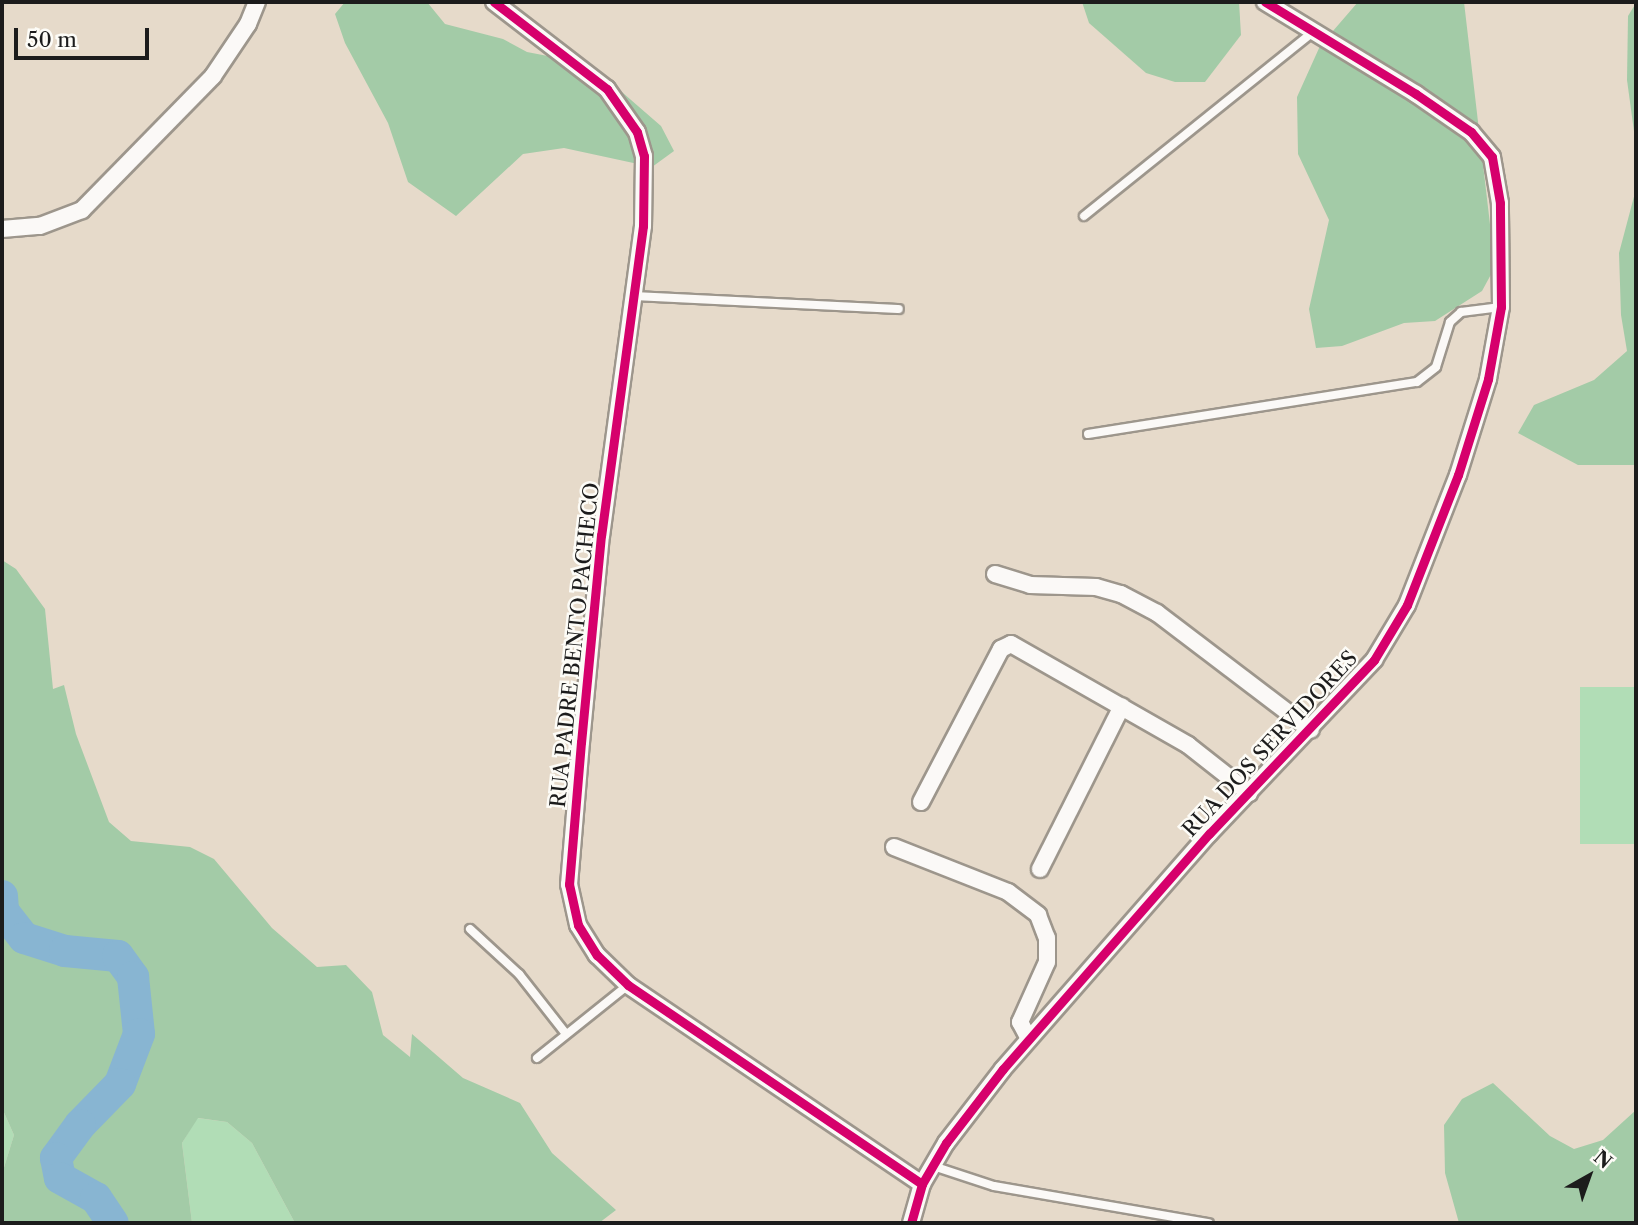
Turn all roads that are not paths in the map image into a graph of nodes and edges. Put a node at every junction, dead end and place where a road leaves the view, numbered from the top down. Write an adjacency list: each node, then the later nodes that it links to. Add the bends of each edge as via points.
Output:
1 (257, 2): 6 (street, via 248,24 213,76 88,205 40,226)
2 (494, 2): 7 (street, RUA PADRE BENTO PACHECO, via 607,89 637,132 646,187)
3 (1265, 2): 4 (street, RUA DOS SERVIDORES)
4 (1314, 31): 5 (lane); 8 (street, RUA DOS SERVIDORES, via 1416,94 1483,143 1496,170 1500,203)
5 (1084, 216)
6 (2, 229)
7 (633, 296): 9 (lane); 19 (street, RUA PADRE BENTO PACHECO, via 601,535 569,884 578,925 597,955)
8 (1501, 307): 10 (lane, via 1461,312 1450,322 1436,367 1417,382); 13 (street, RUA DOS SERVIDORES, via 1474,427 1407,606 1374,660)
9 (899, 309)
10 (1088, 434)
11 (995, 574): 13 (street, via 1030,585 1096,587 1121,594 1157,613)
12 (1122, 706): 14 (street, via 1188,745); 15 (street, via 1011,644 1001,649); 17 (street)
13 (1311, 730): 14 (street, RUA DOS SERVIDORES)
14 (1249, 793): 21 (street, RUA DOS SERVIDORES)
15 (921, 802)
16 (894, 847): 21 (street, via 1008,892 1038,915 1047,938 1047,962 1020,1022)
17 (1041, 869)
18 (470, 929): 20 (lane, via 519,974)
19 (628, 985): 20 (lane); 24 (street, RUA PADRE BENTO PACHECO)
20 (566, 1034): 22 (lane)
21 (1029, 1039): 23 (street, RUA DOS SERVIDORES, via 967,1115)
22 (537, 1058)
23 (933, 1166): 24 (street, RUA DOS SERVIDORES); 26 (lane, via 994,1186)
24 (922, 1184): 25 (street, RUA DOS SERVIDORES)
25 (911, 1223)
26 (1209, 1223)

